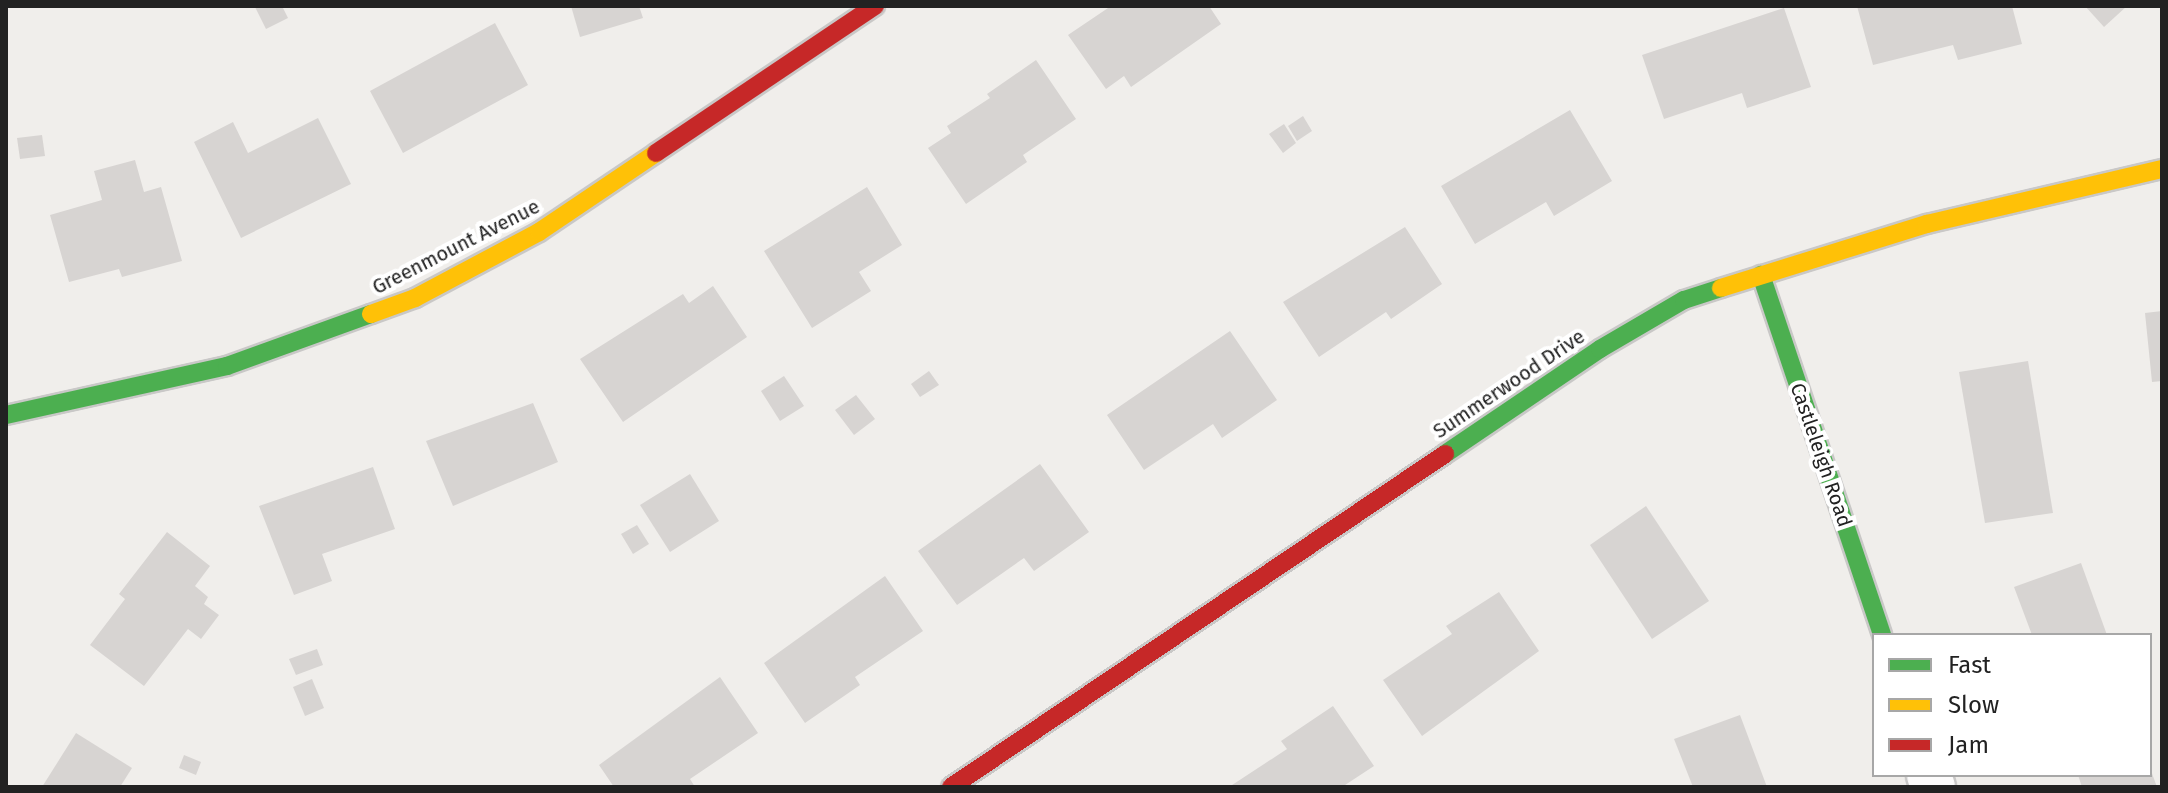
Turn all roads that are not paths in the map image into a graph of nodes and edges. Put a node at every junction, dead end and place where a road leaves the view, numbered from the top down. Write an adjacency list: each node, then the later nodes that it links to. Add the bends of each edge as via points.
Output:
1 (852, 12): 4 (street, Greenmount Avenue, via 539,232 415,298 227,366)
2 (2162, 169): 3 (street, Summerwood Drive, via 1927,224)
3 (1761, 275): 5 (street, Castleleigh Road); 6 (street, Summerwood Drive, via 1684,300 1600,349)
4 (6, 415)
5 (1881, 633)
6 (951, 787)

